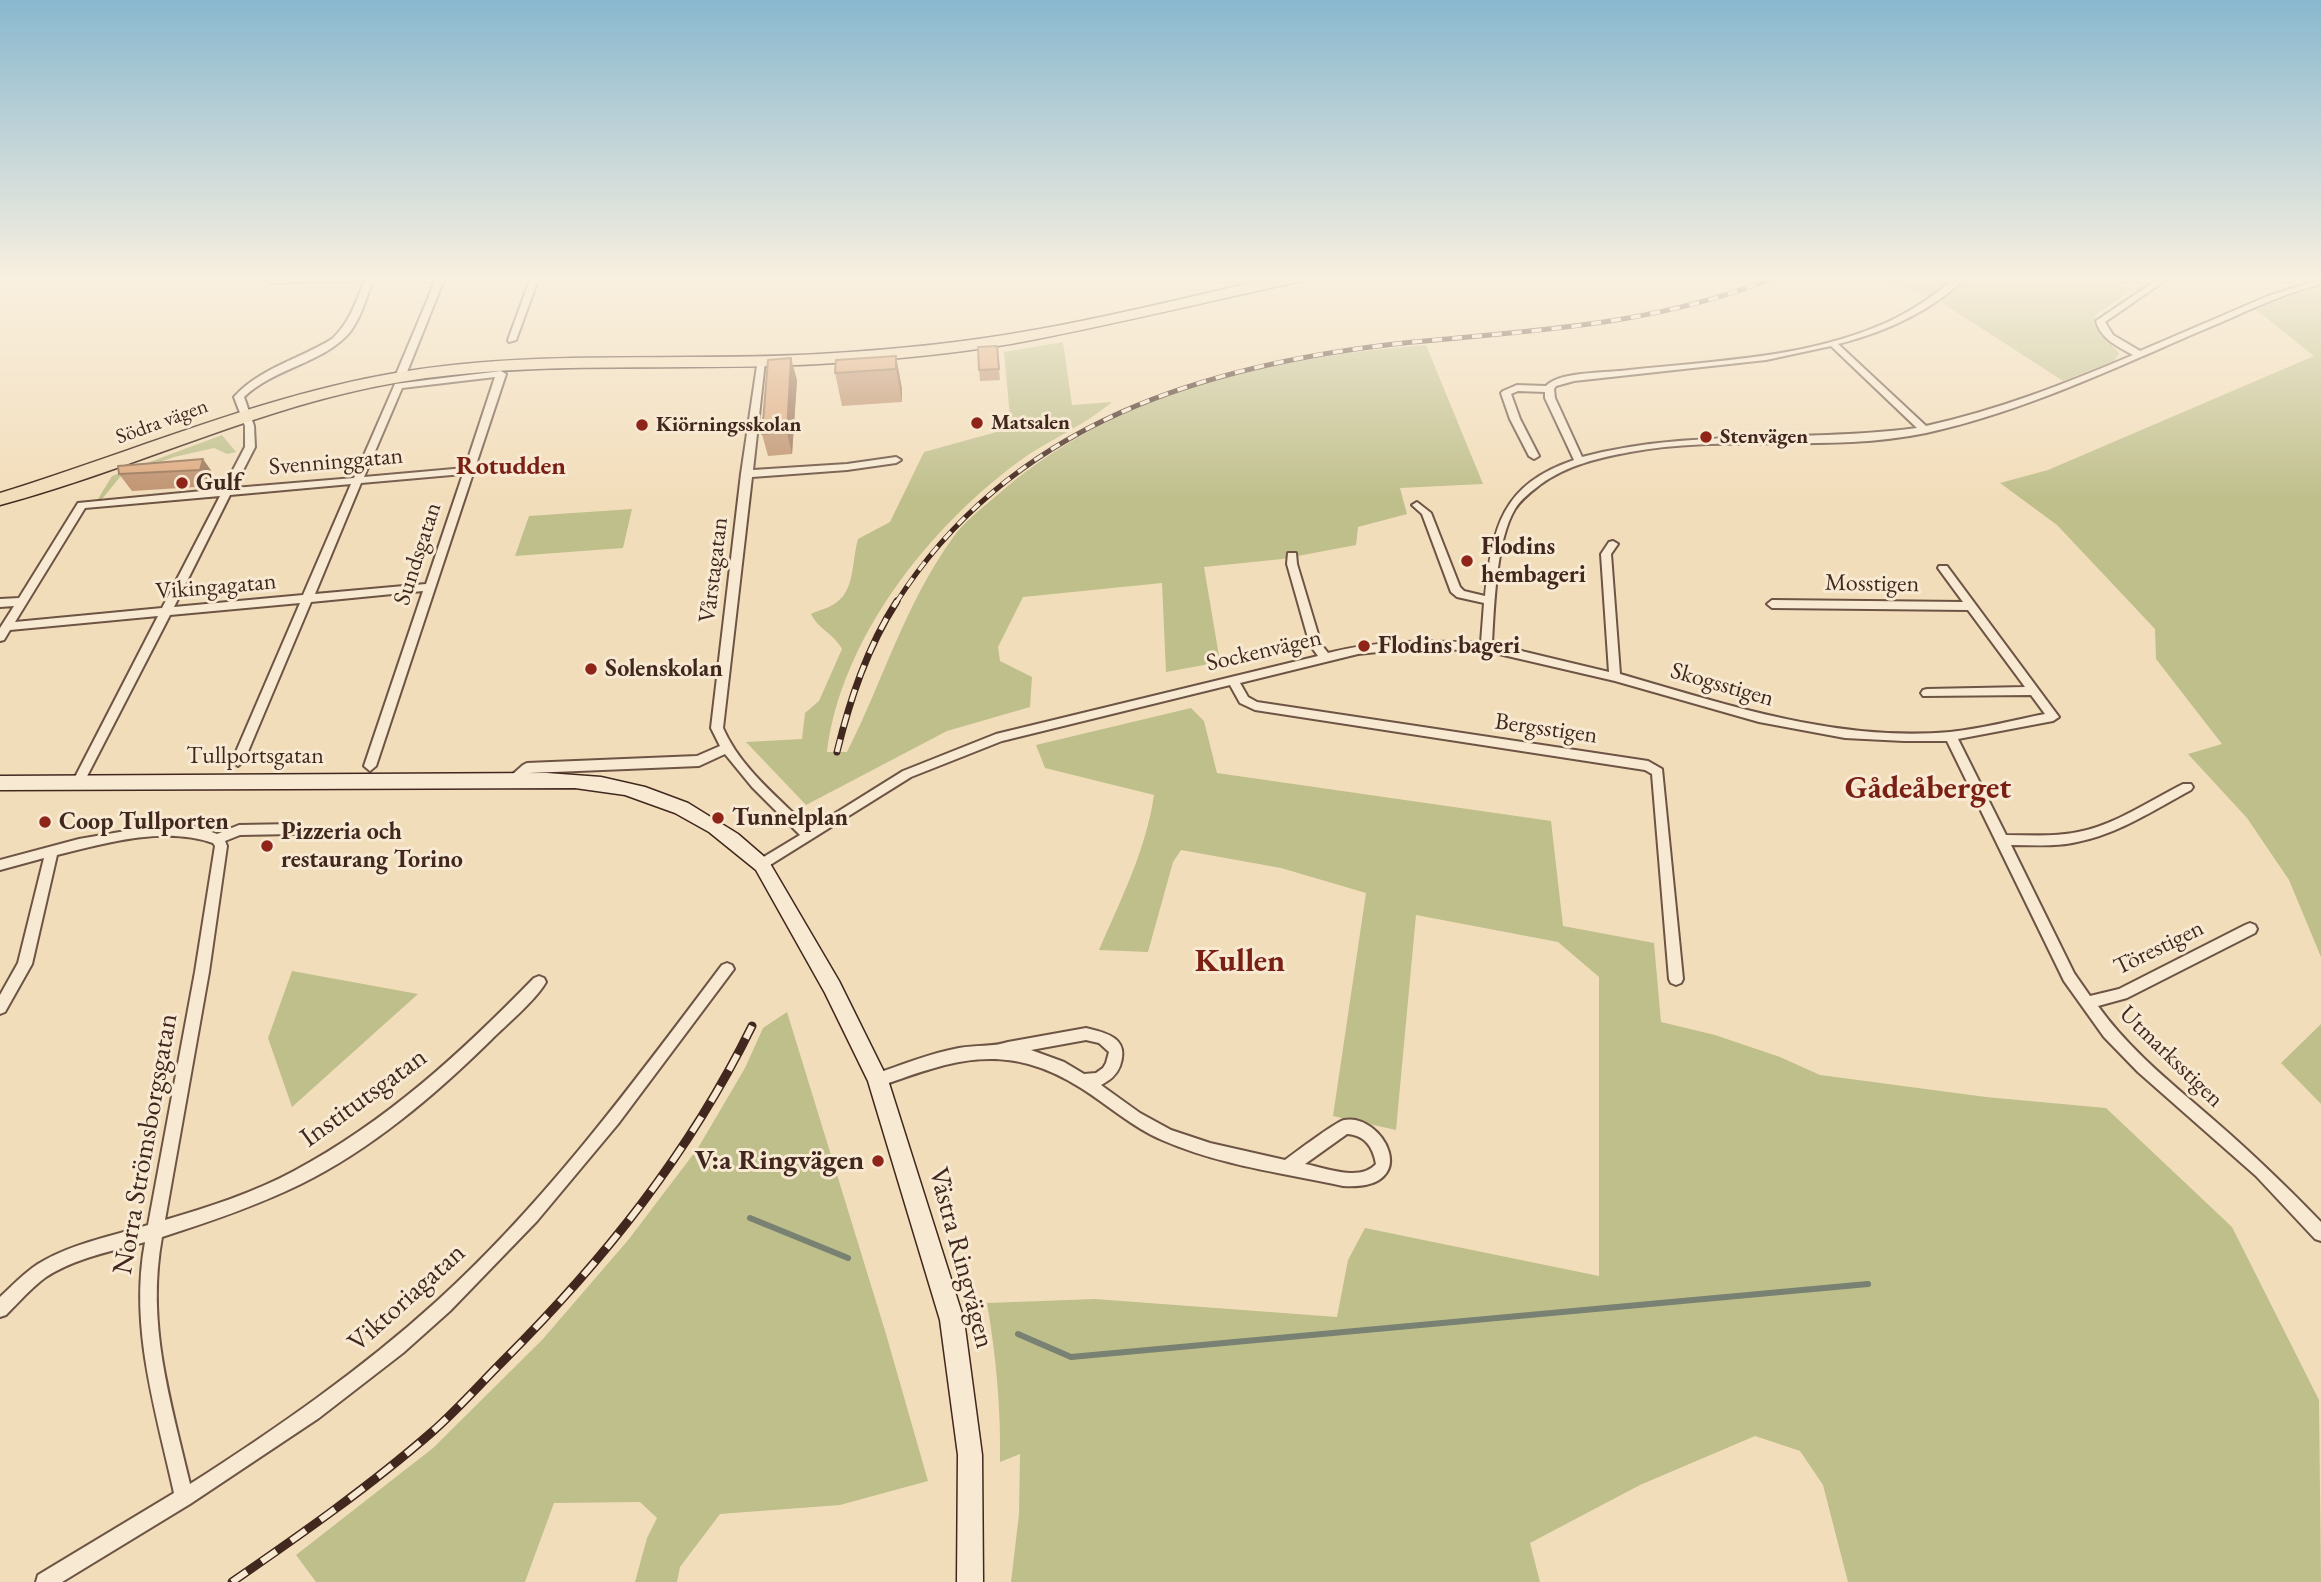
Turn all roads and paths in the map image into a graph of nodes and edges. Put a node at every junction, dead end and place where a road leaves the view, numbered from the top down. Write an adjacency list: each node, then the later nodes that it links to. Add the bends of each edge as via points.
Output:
1 (314, 351): 12 (street, via 241,394)
2 (411, 351): 10 (street)
3 (891, 351): 9 (highway, Södra vägen)
4 (1795, 351): 11 (street, via 1561,381)
5 (1840, 351): 13 (street)
6 (2133, 351): 8 (street)
7 (2146, 351): 8 (street)
8 (2138, 354): 13 (street, via 2050,394)
9 (761, 361): 10 (highway, Södra vägen, via 531,363); 18 (street, Vårstagatan)
10 (399, 381): 12 (highway, Södra vägen, via 317,395); 17 (street, Sundsgatan, via 501,374); 19 (street)
11 (1549, 389): 14 (street, via 1517,388 1506,393); 16 (street)
12 (248, 415): 20 (street, via 250,447); 21 (highway, Södra vägen, via 103,468)
13 (1925, 430): 16 (street, via 1853,439 1667,442)
14 (1534, 456)
15 (896, 460): 18 (street)
16 (1580, 461): 28 (street, via 1547,475 1509,510)
17 (467, 471): 19 (street, Svenninggatan); 26 (street, Sundsgatan)
18 (746, 474): 43 (street, Vårstagatan, via 717,728)
19 (357, 480): 20 (street, Svenninggatan); 27 (street)
20 (226, 493): 29 (street, Svenninggatan, via 84,505); 33 (street)
21 (0, 499)
22 (1417, 505): 28 (street, via 1426,513 1455,589)
23 (1614, 544): 38 (street, via 1606,554)
24 (1292, 555): 37 (street, via 1316,645)
25 (1943, 568): 32 (street, Mosstigen)
26 (429, 587): 27 (street, Vikingagatan); 45 (street, Sundsgatan)
27 (306, 600): 33 (street, Vikingagatan); 44 (street)
28 (1488, 600): 36 (street)
29 (20, 602): 30 (street); 34 (street)
30 (0, 603)
31 (1772, 604): 32 (street, Mosstigen)
32 (1971, 606): 40 (street, Mosstigen)
33 (165, 614): 34 (street, Vikingagatan); 46 (street)
34 (8, 626): 35 (street)
35 (0, 638)
36 (1486, 647): 37 (street, Sockenvägen, via 1416,644); 38 (street, Skogsstigen)
37 (1325, 658): 39 (street, Sockenvägen)
38 (1615, 677): 42 (street, Skogsstigen, via 1804,727 1868,736)
39 (1233, 680): 51 (street, Sockenvägen, via 1000,737 961,751 907,774); 59 (street, Bergsstigen, via 1244,700 1255,706 1648,766 1658,772)
40 (2035, 691): 41 (street); 42 (street, Mosstigen, via 2053,717)
41 (1927, 693)
42 (1951, 736): 53 (street, Utmarksstigen)
43 (726, 748): 47 (street, Tullportsgatan, via 699,761 527,768); 51 (street)
44 (238, 761)
45 (370, 766)
46 (79, 781): 47 (main road, Tullportsgatan); 48 (main road, Tullportsgatan)
47 (511, 781): 56 (main road, Tullportsgatan, via 622,787 646,794 674,804 731,838)
48 (0, 783)
49 (2187, 787): 53 (street, via 2081,836)
50 (294, 829): 52 (street, via 239,830)
51 (807, 834): 56 (street, Sockenvägen)
52 (217, 839): 54 (street, via 195,831 157,831); 67 (street, Norra Strömsborgsgatan, via 221,846 202,972)
53 (2003, 840): 61 (street, Utmarksstigen, via 2063,966)
54 (52, 851): 55 (street); 62 (street, via 25,964)
55 (0, 865)
56 (762, 865): 64 (main road, Västra Ringvägen, via 832,987)
57 (2250, 929): 61 (street, Törestigen, via 2122,994)
58 (727, 969): 70 (street, Viktoriagatan, via 576,1165 438,1310 356,1379)
59 (1676, 979)
60 (539, 982): 67 (street, Institutsgatan, via 499,1025 360,1140 260,1195)
61 (2087, 1003): 68 (street, Utmarksstigen, via 2143,1067 2261,1171)
62 (0, 1008)
63 (998, 1049): 64 (street, via 935,1059); 65 (street, via 1025,1054); 65 (street, via 1086,1034 1103,1038 1116,1049 1111,1071 1102,1079)
64 (878, 1080): 72 (main road, Västra Ringvägen, via 952,1320 970,1455)
65 (1084, 1081): 66 (street, via 1142,1124 1167,1135)
66 (1288, 1167): 66 (street, via 1365,1180 1379,1174 1384,1165 1377,1141 1368,1132 1345,1127)
67 (155, 1231): 69 (street, Institutsgatan, via 76,1254 45,1269); 70 (street, Norra Strömsborgsgatan, via 149,1264 152,1357)
68 (2321, 1233)
69 (0, 1309)
70 (184, 1498): 71 (street, Viktoriagatan)
71 (45, 1582)
72 (970, 1582)

